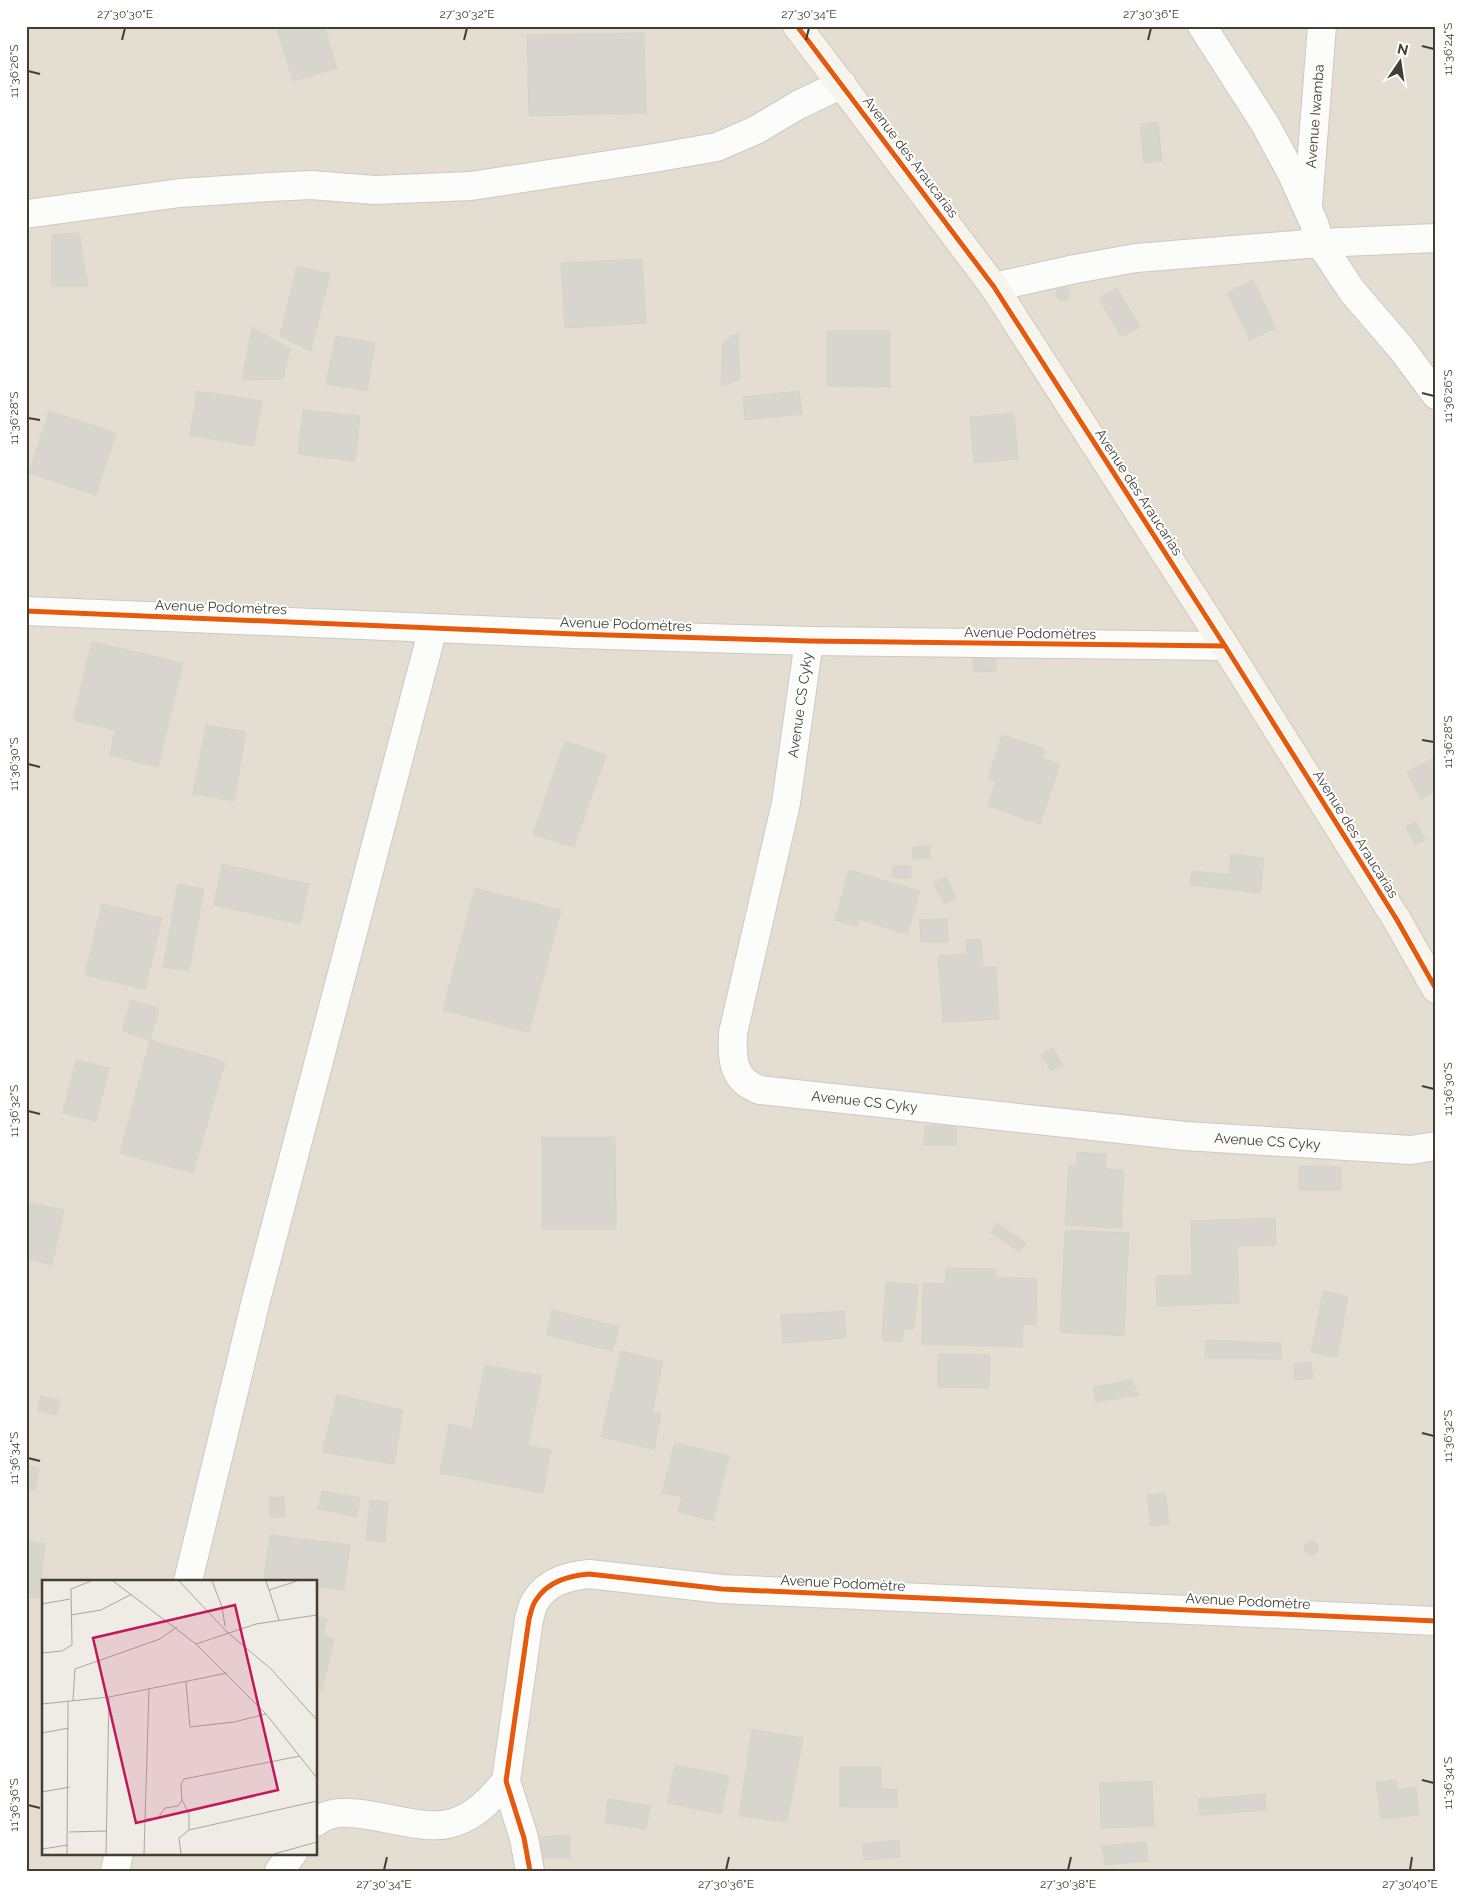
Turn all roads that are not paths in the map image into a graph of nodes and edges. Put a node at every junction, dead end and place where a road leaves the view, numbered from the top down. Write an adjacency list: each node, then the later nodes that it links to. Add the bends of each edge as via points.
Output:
1 (797, 26): 4 (street, Avenue des Araucarias)
2 (1202, 26): 5 (street, via 1265,124)
3 (1322, 26): 5 (street, Avenue Iwamba)
4 (842, 84): 6 (street, via 717,147 654,158 470,186 376,190 311,185 180,192); 9 (street, Avenue des Araucarias)
5 (1308, 208): 8 (street)
6 (26, 214)
7 (1436, 238): 8 (street)
8 (1320, 243): 9 (street, via 1136,258); 10 (street, via 1352,291)
9 (994, 287): 14 (street, Avenue des Araucarias)
10 (1436, 395)
11 (26, 611): 12 (street, Avenue Podomètres)
12 (433, 628): 13 (street, Avenue Podomètres); 17 (street, via 256,1300)
13 (809, 641): 14 (street, Avenue Podomètres); 16 (street, Avenue CS Cyky, via 786,802 734,1033 733,1056 737,1073 747,1085 760,1090 1185,1136 1411,1150)
14 (1225, 646): 15 (street, Avenue des Araucarias, via 1397,920)
15 (1436, 989)
16 (1436, 1146)
17 (188, 1580)
18 (1436, 1621): 19 (street, Avenue Podomètre, via 722,1589 589,1574 568,1576 545,1589 536,1600 529,1619)
19 (506, 1781): 20 (street, via 481,1808 452,1824 423,1825 352,1813); 25 (street, Avenue Podomètre, via 524,1838)
20 (318, 1820)
21 (119, 1854): 23 (street)
22 (293, 1854): 24 (street)
23 (115, 1871)
24 (279, 1871)
25 (530, 1871)

